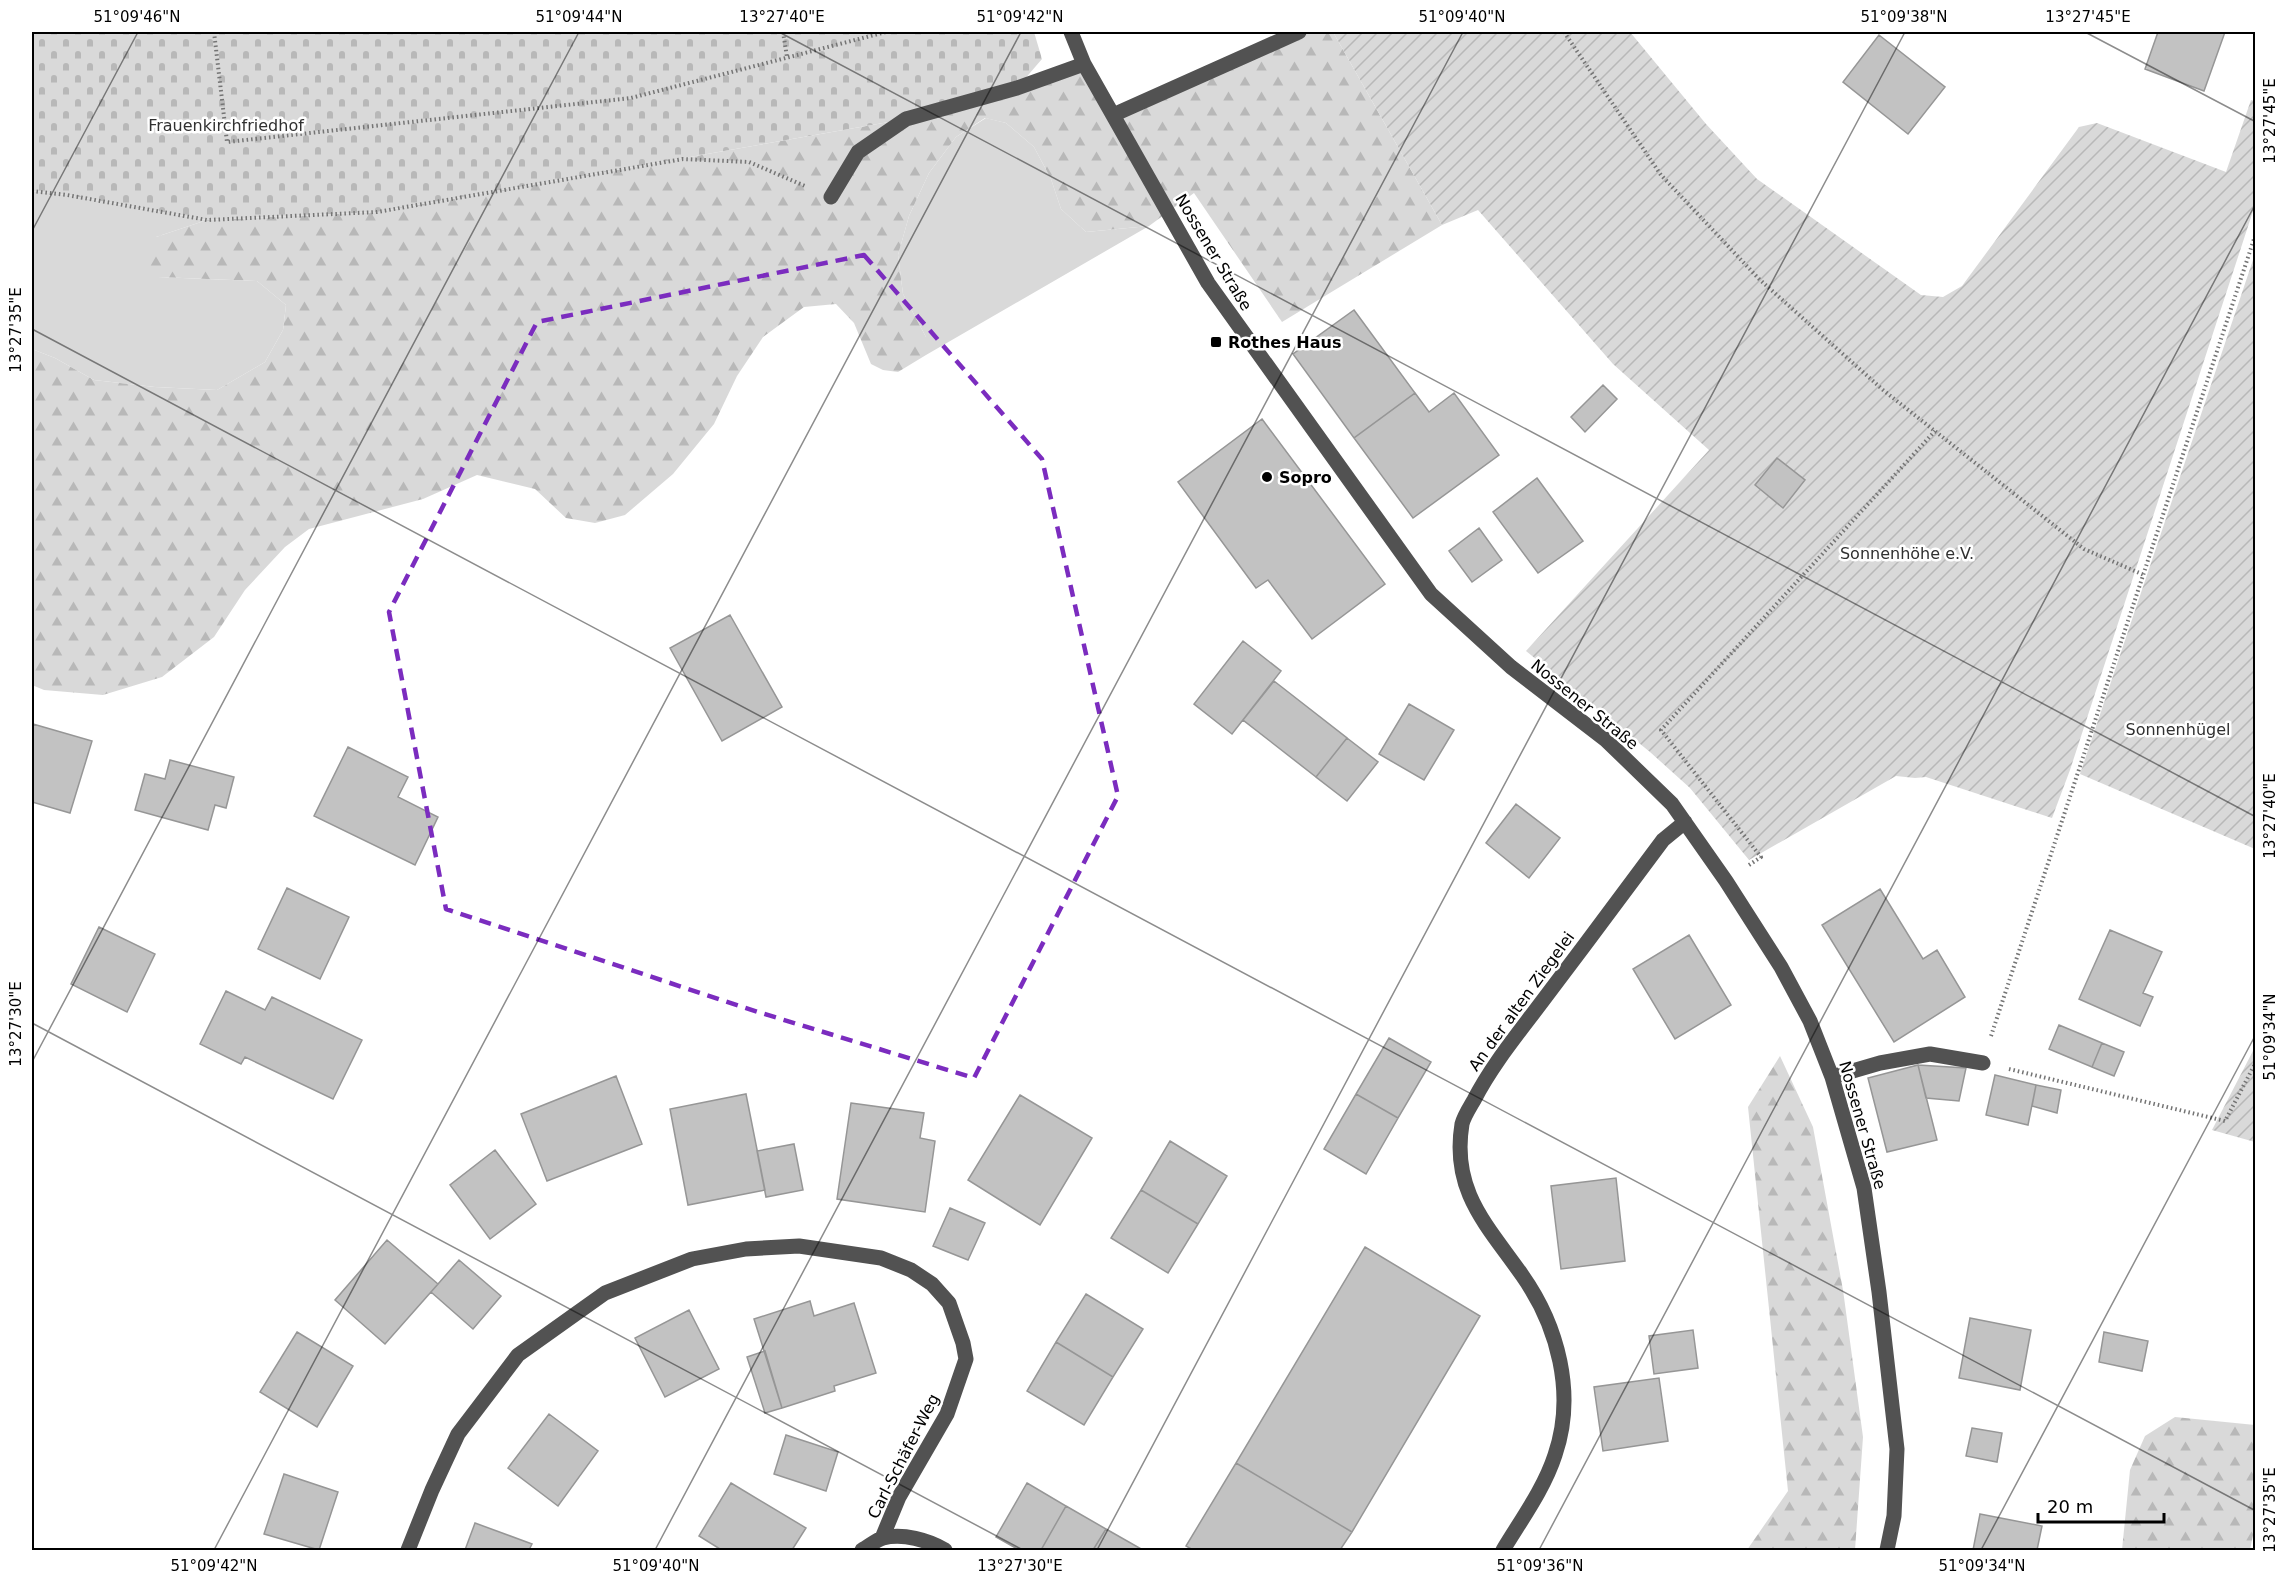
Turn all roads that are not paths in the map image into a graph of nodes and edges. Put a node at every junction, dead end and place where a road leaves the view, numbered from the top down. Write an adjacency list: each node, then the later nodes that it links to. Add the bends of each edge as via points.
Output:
1 (1071, 32): 3 (street, Nossener Straße)
2 (1299, 32): 4 (street)
3 (1084, 63): 4 (street, Nossener Straße); 5 (street, via 1017,88 906,119 858,152)
4 (1113, 115): 6 (street, Nossener Straße, via 1208,284 1431,594 1511,667 1606,740 1672,804)
5 (831, 197)
6 (1685, 822): 8 (street, Nossener Straße, via 1782,967 1810,1021); 13 (street, An der alten Ziegelei, via 1663,840 1488,1072 1462,1122 1463,1178 1488,1230 1523,1276 1540,1307 1557,1345 1563,1378 1564,1413 1555,1456)
7 (1983, 1063): 8 (street, via 1930,1054)
8 (1832, 1077): 14 (street, Nossener Straße, via 1864,1188 1897,1449 1894,1516)
9 (882, 1538): 10 (street, Carl-Schäfer-Weg, via 899,1497 947,1414 966,1359 963,1343 949,1303 932,1284 911,1270 881,1258 799,1246 746,1250 681,1263 605,1293 518,1355 458,1434); 11 (street); 12 (street, via 909,1537)
10 (408, 1551)
11 (862, 1551)
12 (945, 1551)
13 (1503, 1551)
14 (1887, 1551)

